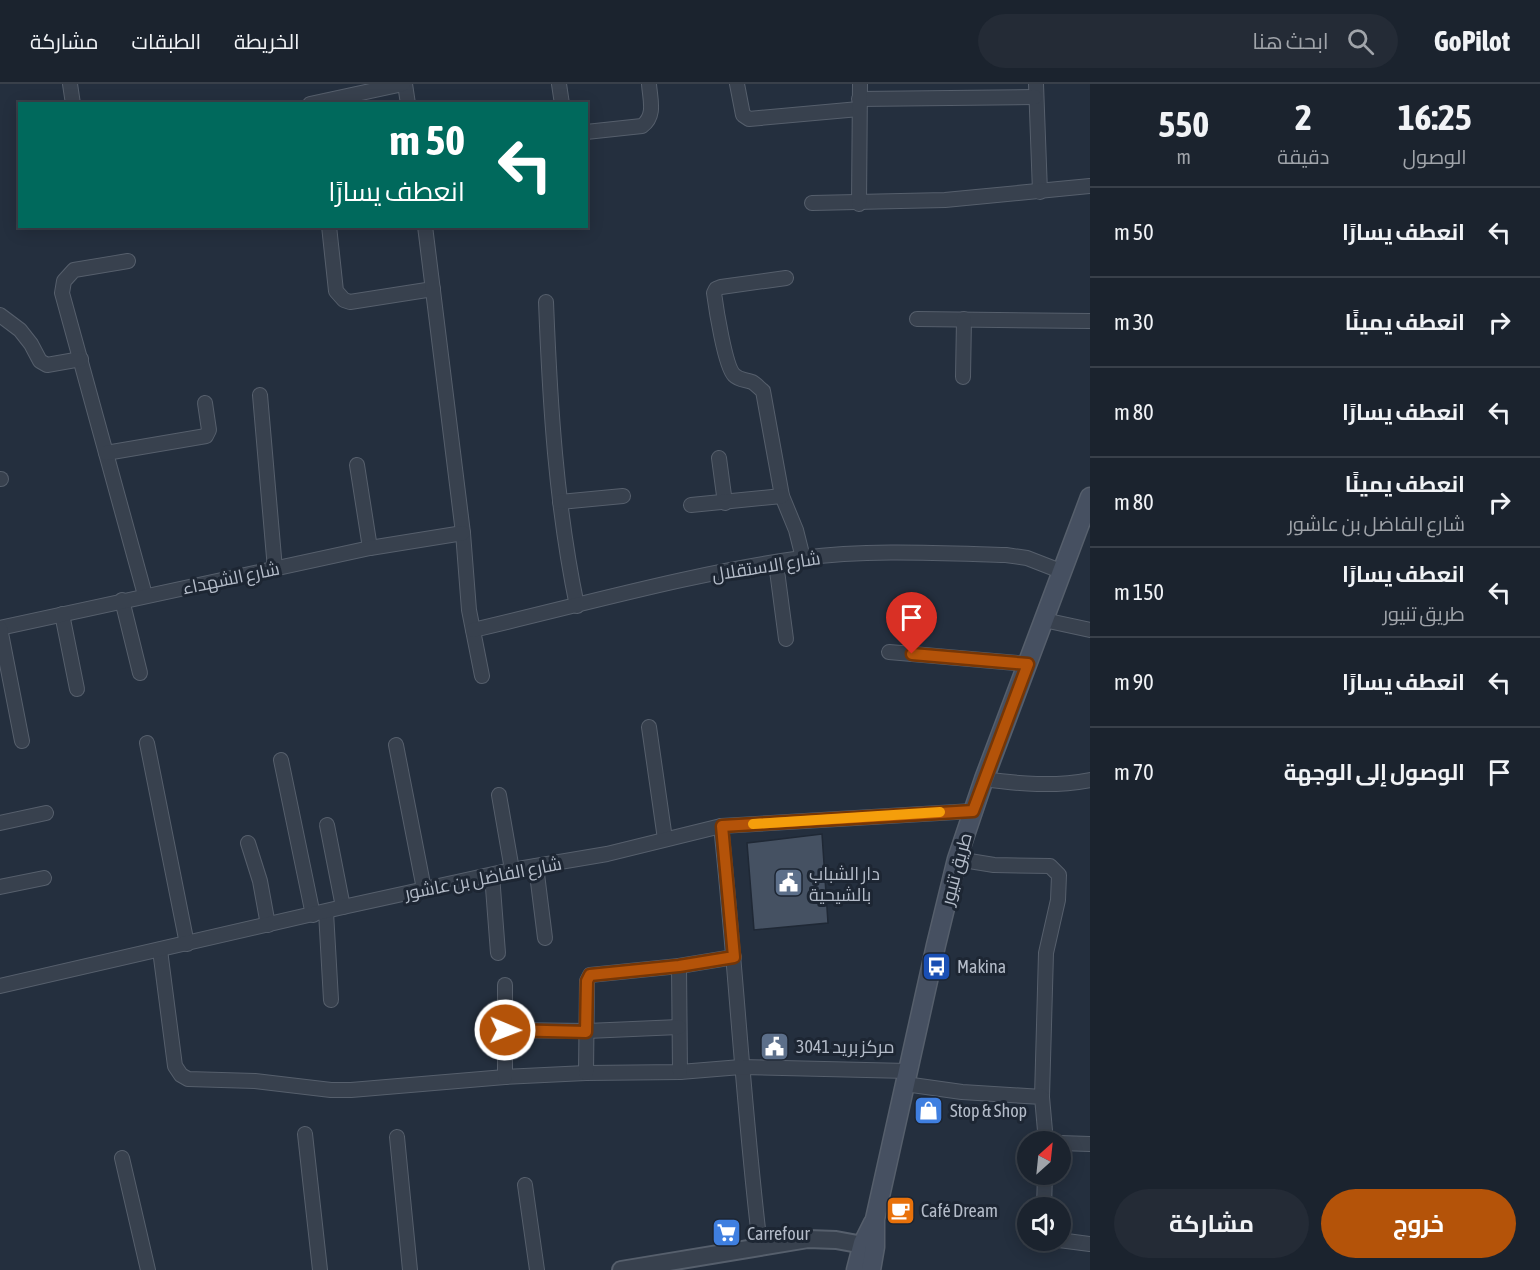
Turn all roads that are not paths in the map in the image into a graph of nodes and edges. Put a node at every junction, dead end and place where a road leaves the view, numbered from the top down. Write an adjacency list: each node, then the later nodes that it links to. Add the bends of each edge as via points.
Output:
1 (70, 84): 8 (street)
2 (404, 84): 9 (street); 10 (street)
3 (559, 84): 11 (street)
4 (649, 84): 13 (street, via 651,111 646,123)
5 (737, 84): 12 (street, via 742,115 749,119)
6 (860, 84): 12 (street)
7 (1036, 90): 12 (street); 15 (street)
8 (73, 102)
9 (319, 102)
10 (408, 102)
11 (562, 102)
12 (859, 104): 17 (street)
13 (588, 132)
14 (1090, 186): 15 (street)
15 (1040, 192): 17 (street)
16 (812, 203): 17 (street)
17 (860, 204)
18 (329, 228): 22 (street, via 336,291 344,300)
19 (425, 228): 22 (street)
20 (128, 261): 28 (street, via 74,270 64,281 62,293)
21 (786, 278): 36 (street, via 721,286 714,293 731,370 763,391)
22 (433, 289): 41 (street)
23 (546, 302): 38 (street)
24 (0, 315): 28 (street, via 20,330 40,361 47,365)
25 (917, 319): 26 (street)
26 (964, 319): 27 (street); 29 (street)
27 (1090, 321)
28 (81, 359): 32 (street)
29 (963, 377)
30 (260, 395): 45 (street)
31 (205, 403): 32 (street, via 209,430 206,436)
32 (106, 453): 47 (street)
33 (719, 458): 39 (street)
34 (357, 465): 42 (street)
35 (623, 496): 38 (street)
36 (782, 496): 39 (street); 43 (street)
37 (1090, 497): 46 (main road, طريق تنيور)
38 (560, 502): 49 (street)
39 (725, 503): 40 (street)
40 (691, 505)
41 (463, 533): 42 (street, شارع الشهداء); 53 (street)
42 (370, 548): 45 (street, شارع الشهداء)
43 (803, 558): 44 (street, شارع الاستقلال); 46 (street, شارع الاستقلال, via 880,553 1006,555 1027,558)
44 (776, 563): 49 (street, شارع الاستقلال); 55 (street)
45 (275, 569): 47 (street, شارع الشهداء)
46 (1063, 572): 51 (main road, طريق تنيور)
47 (145, 595): 48 (street, شارع الشهداء)
48 (122, 600): 50 (street, شارع الشهداء); 58 (street)
49 (577, 606): 53 (street, شارع الاستقلال)
50 (62, 614): 52 (street, شارع الشهداء); 60 (street)
51 (1044, 620): 54 (street); 57 (main road, طريق تنيور)
52 (0, 628): 62 (street)
53 (473, 630): 59 (street)
54 (1090, 630)
55 (786, 639)
56 (889, 652): 57 (street)
57 (1028, 664): 66 (main road, طريق تنيور)
58 (140, 672)
59 (482, 676)
60 (76, 689)
61 (650, 727): 74 (street)
62 (22, 741)
63 (147, 743): 87 (street)
64 (396, 745): 82 (street)
65 (281, 760): 84 (street)
66 (984, 779): 67 (street, via 1056,784); 69 (main road, طريق تنيور)
67 (1090, 780)
68 (498, 795): 78 (street)
69 (973, 811): 73 (street, شارع الفاضل بن عاشور); 76 (main road, طريق تنيور)
70 (46, 813): 71 (street)
71 (0, 823)
72 (327, 825): 83 (street)
73 (722, 826): 74 (street, شارع الفاضل بن عاشور); 90 (street)
74 (665, 839): 77 (street, شارع الفاضل بن عاشور, via 608,854)
75 (248, 843): 85 (street)
76 (957, 859): 102 (main road, طريق تنيور); 103 (street, via 1050,867 1059,875 1058,900 1046,953)
77 (536, 866): 78 (street, شارع الفاضل بن عاشور); 86 (street)
78 (512, 870): 79 (street, شارع الفاضل بن عاشور)
79 (492, 875): 82 (street, شارع الفاضل بن عاشور); 89 (street)
80 (44, 878): 81 (street)
81 (0, 887)
82 (424, 889): 83 (street, شارع الفاضل بن عاشور)
83 (343, 907): 84 (street, شارع الفاضل بن عاشور)
84 (320, 913): 85 (street, شارع الفاضل بن عاشور); 94 (street)
85 (268, 925): 87 (street, شارع الفاضل بن عاشور)
86 (545, 938)
87 (187, 944): 88 (street, شارع الفاضل بن عاشور)
88 (160, 950): 93 (street, شارع الفاضل بن عاشور); 101 (street, via 175,1066 188,1078 341,1090)
89 (498, 953)
90 (734, 957): 91 (street); 98 (street)
91 (679, 966): 95 (street); 97 (street, via 590,975)
92 (505, 985): 96 (street)
93 (0, 986)
94 (331, 1000)
95 (679, 1027): 97 (street); 99 (street)
96 (505, 1030): 97 (street); 101 (street)
97 (586, 1032): 100 (street)
98 (741, 1067): 99 (street); 102 (street); 114 (street)
99 (680, 1072): 100 (street)
100 (586, 1073): 101 (street)
101 (505, 1077)
102 (907, 1078): 103 (street, via 962,1092); 113 (main road, طريق تنيور)
103 (1042, 1098): 104 (street)
104 (1045, 1131)
105 (305, 1134): 116 (street)
106 (397, 1137): 117 (street)
107 (1071, 1143): 108 (street)
108 (1090, 1144)
109 (122, 1158): 115 (street)
110 (525, 1185): 118 (street)
111 (1071, 1242): 112 (street)
112 (1090, 1244)
113 (869, 1245): 114 (street, via 808,1239); 120 (main road, طريق تنيور); 121 (main road, طريق تنيور)
114 (760, 1246): 119 (street)
115 (148, 1270)
116 (320, 1270)
117 (410, 1270)
118 (537, 1270)
119 (621, 1270)
120 (856, 1270)
121 (871, 1270)

